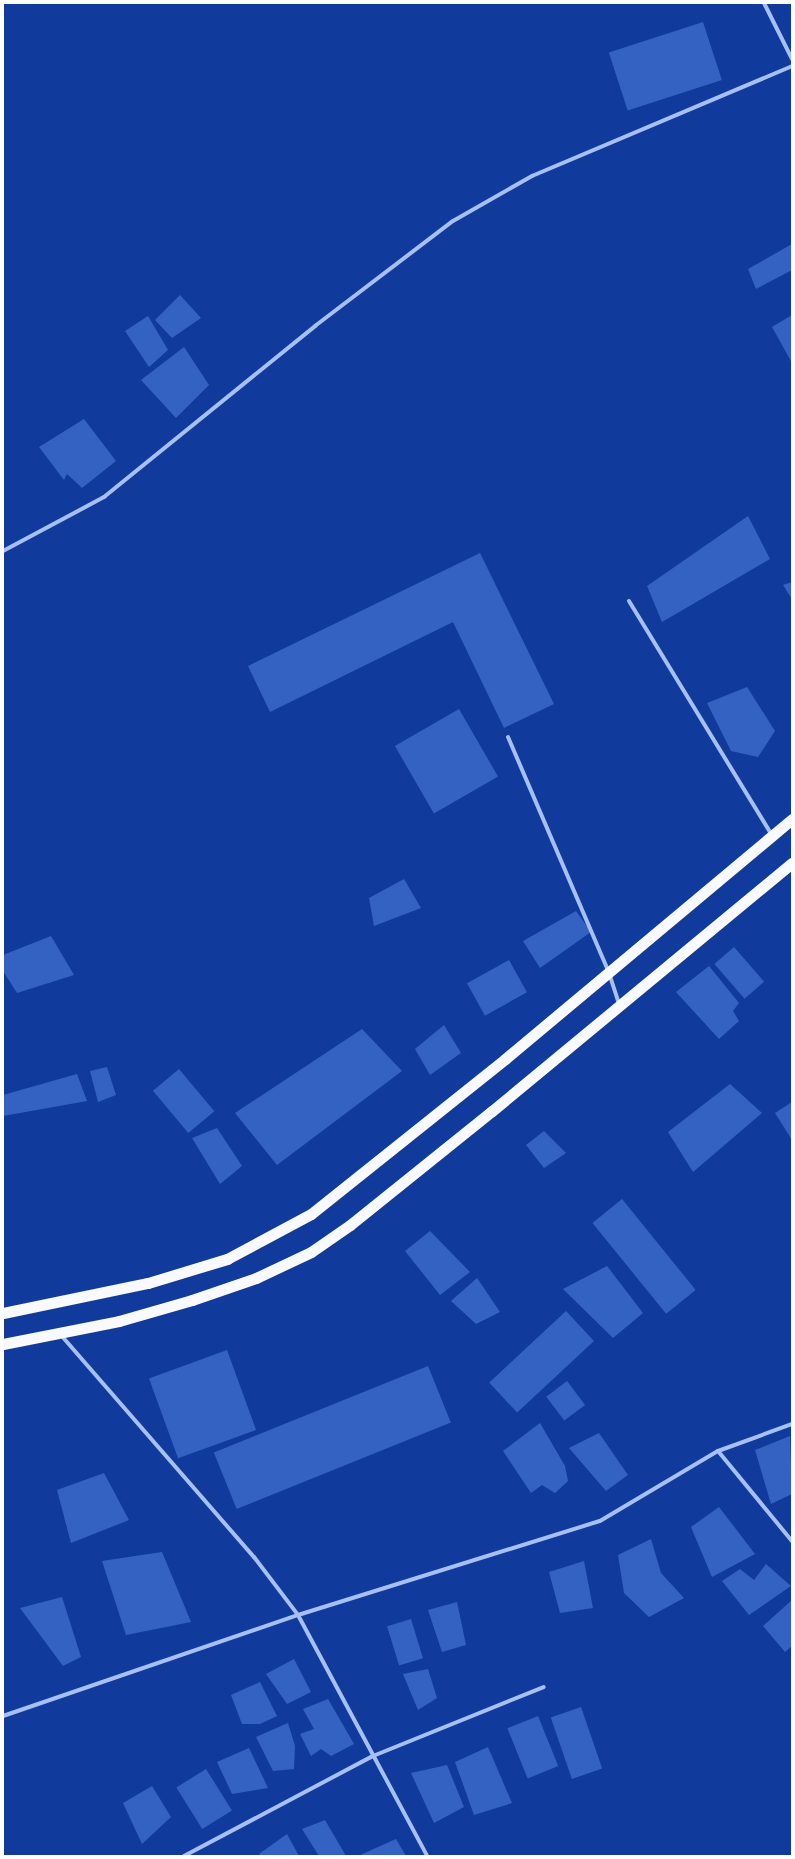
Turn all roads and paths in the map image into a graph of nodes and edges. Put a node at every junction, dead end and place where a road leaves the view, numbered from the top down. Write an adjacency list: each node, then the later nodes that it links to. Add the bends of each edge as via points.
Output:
1 (764, 3): 2 (street)
2 (792, 59)
3 (792, 66): 4 (street, via 532,176 453,221 315,326 104,497)
4 (3, 551)
5 (629, 601): 8 (street)
6 (508, 737): 10 (street)
7 (792, 819): 8 (highway)
8 (772, 836): 10 (highway)
9 (792, 863): 11 (highway)
10 (608, 970): 11 (street); 12 (highway, via 352,1185 274,1237 227,1259 148,1283)
11 (620, 1006): 13 (highway, via 350,1225 311,1252 256,1278 192,1300)
12 (3, 1313)
13 (60, 1334): 14 (highway); 18 (street, via 254,1557)
14 (3, 1344)
15 (792, 1424): 16 (street)
16 (718, 1450): 17 (street); 18 (street, via 600,1521)
17 (792, 1541)
18 (298, 1615): 20 (street); 21 (street)
19 (544, 1687): 21 (street)
20 (3, 1716)
21 (374, 1756): 22 (street); 23 (street)
22 (184, 1856)
23 (427, 1856)

